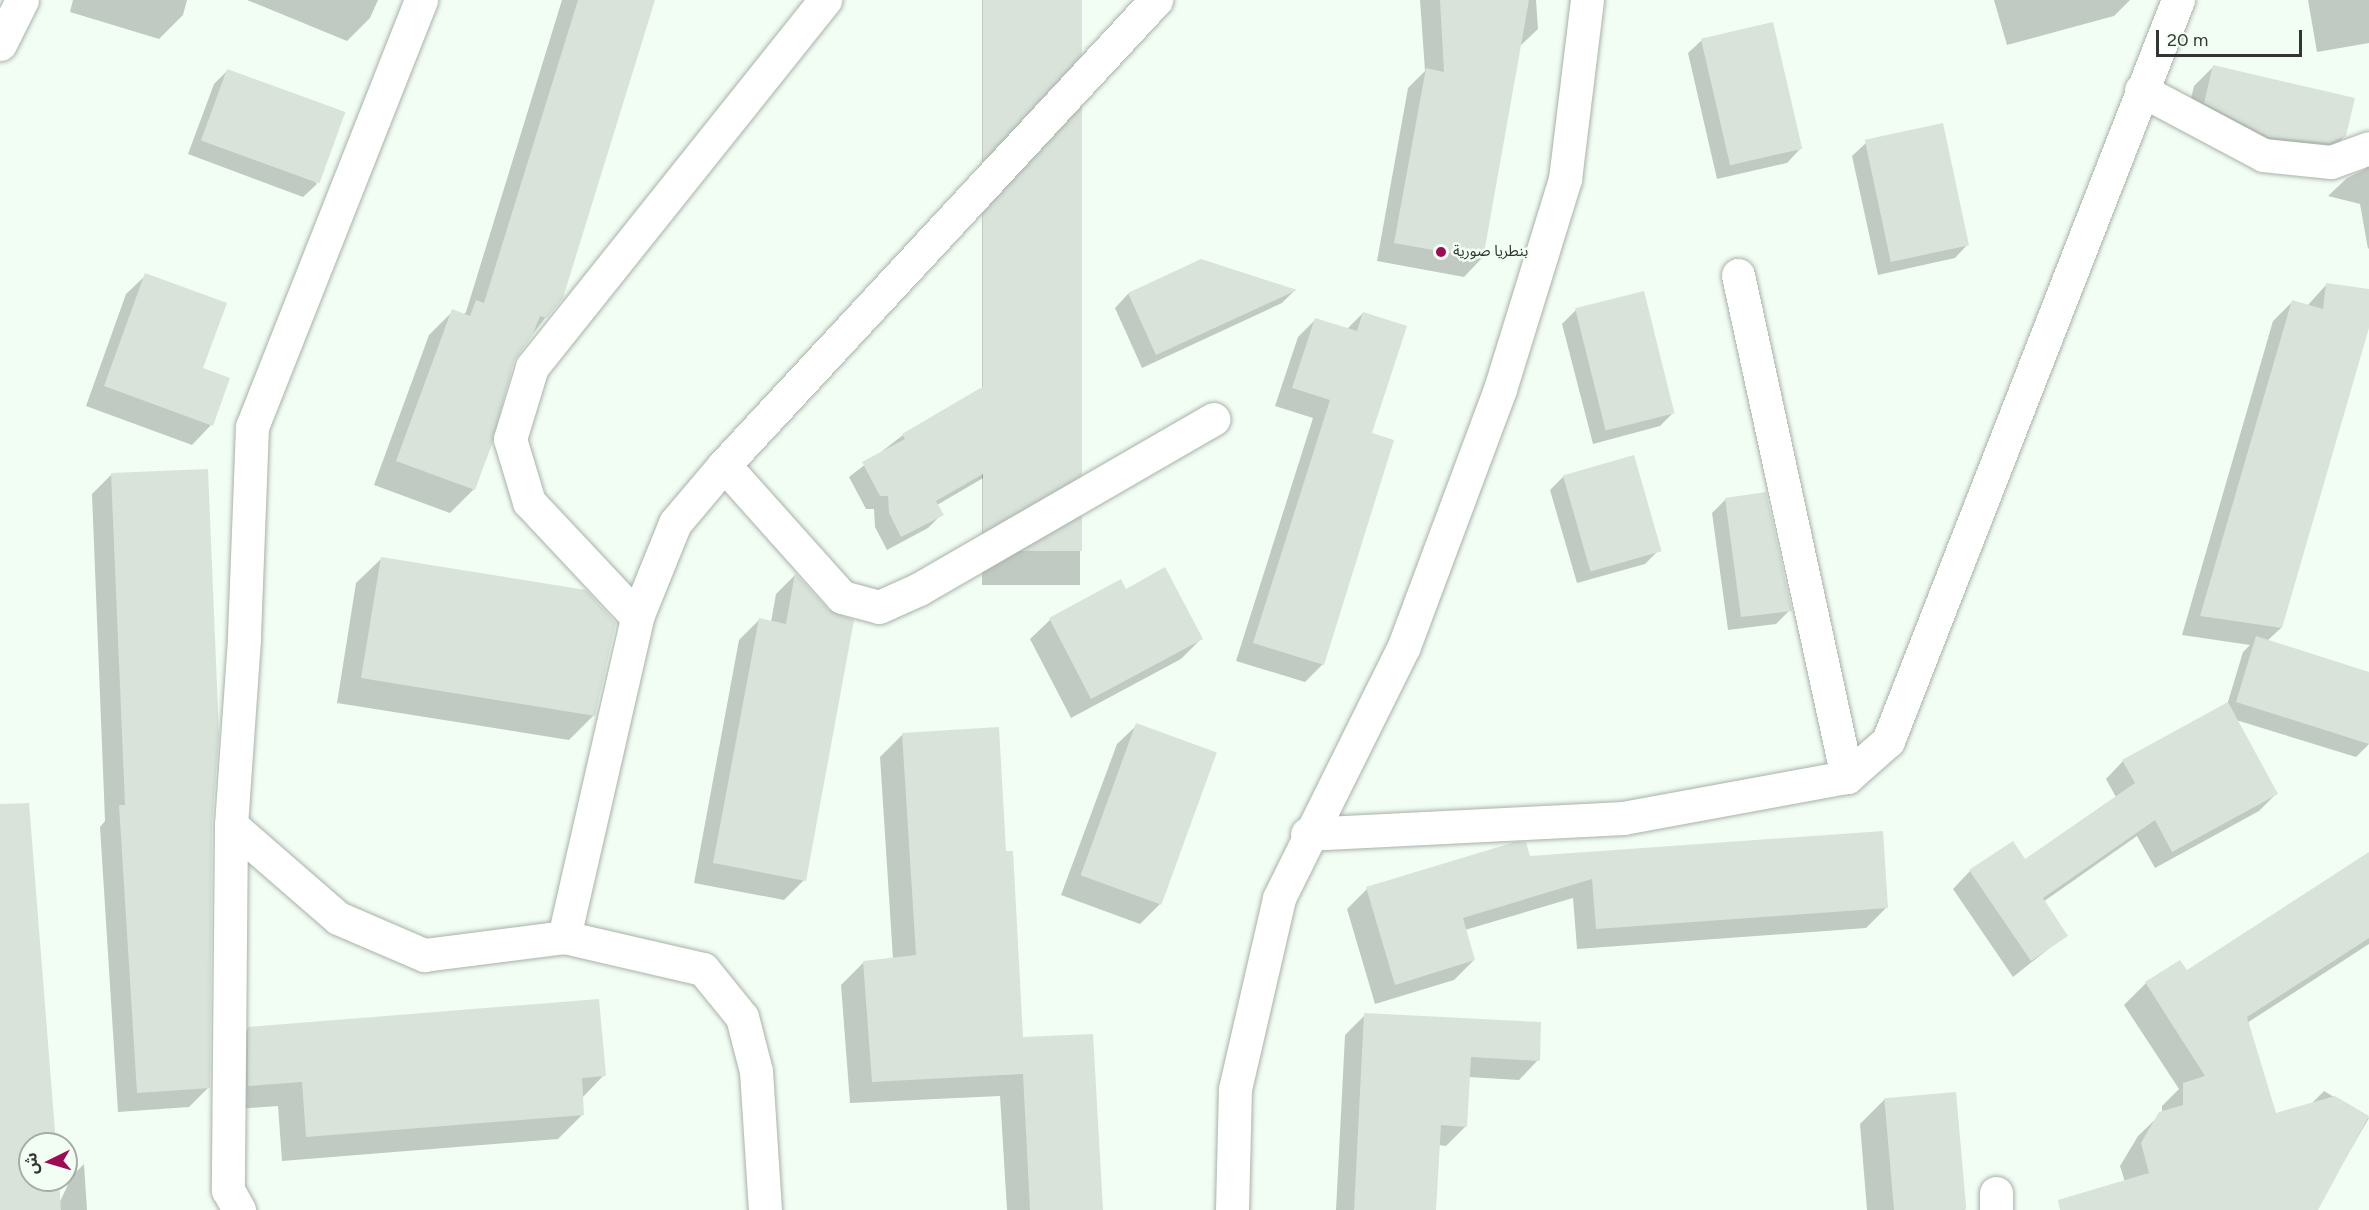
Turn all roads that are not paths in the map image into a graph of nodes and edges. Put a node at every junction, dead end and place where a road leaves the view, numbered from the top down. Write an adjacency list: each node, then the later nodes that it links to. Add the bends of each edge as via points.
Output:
1 (22, 0): 7 (street)
2 (421, 0): 15 (street, via 252,427 244,639)
3 (825, 0): 13 (street, via 532,367 519,408 510,439 529,502)
4 (1156, 0): 12 (street)
5 (1587, 0): 16 (street, via 1565,178 1500,389 1404,646)
6 (2178, 0): 8 (street)
7 (0, 44)
8 (2141, 90): 9 (street, via 2263,155 2331,162); 14 (street, via 1906,700 1888,741)
9 (2369, 148)
10 (1738, 276): 14 (street)
11 (1213, 419): 12 (street, via 919,589 879,607 842,597)
12 (724, 465): 13 (street, via 675,523)
13 (637, 617): 17 (street)
14 (1847, 777): 16 (street, via 1623,818)
15 (231, 825): 17 (street, via 338,918 424,956); 18 (street, via 228,1190)
16 (1307, 834): 20 (street, via 1279,898 1235,1089)
17 (564, 938): 19 (street, via 703,969 742,1017 756,1071)
18 (239, 1210)
19 (765, 1210)
20 (1232, 1210)

